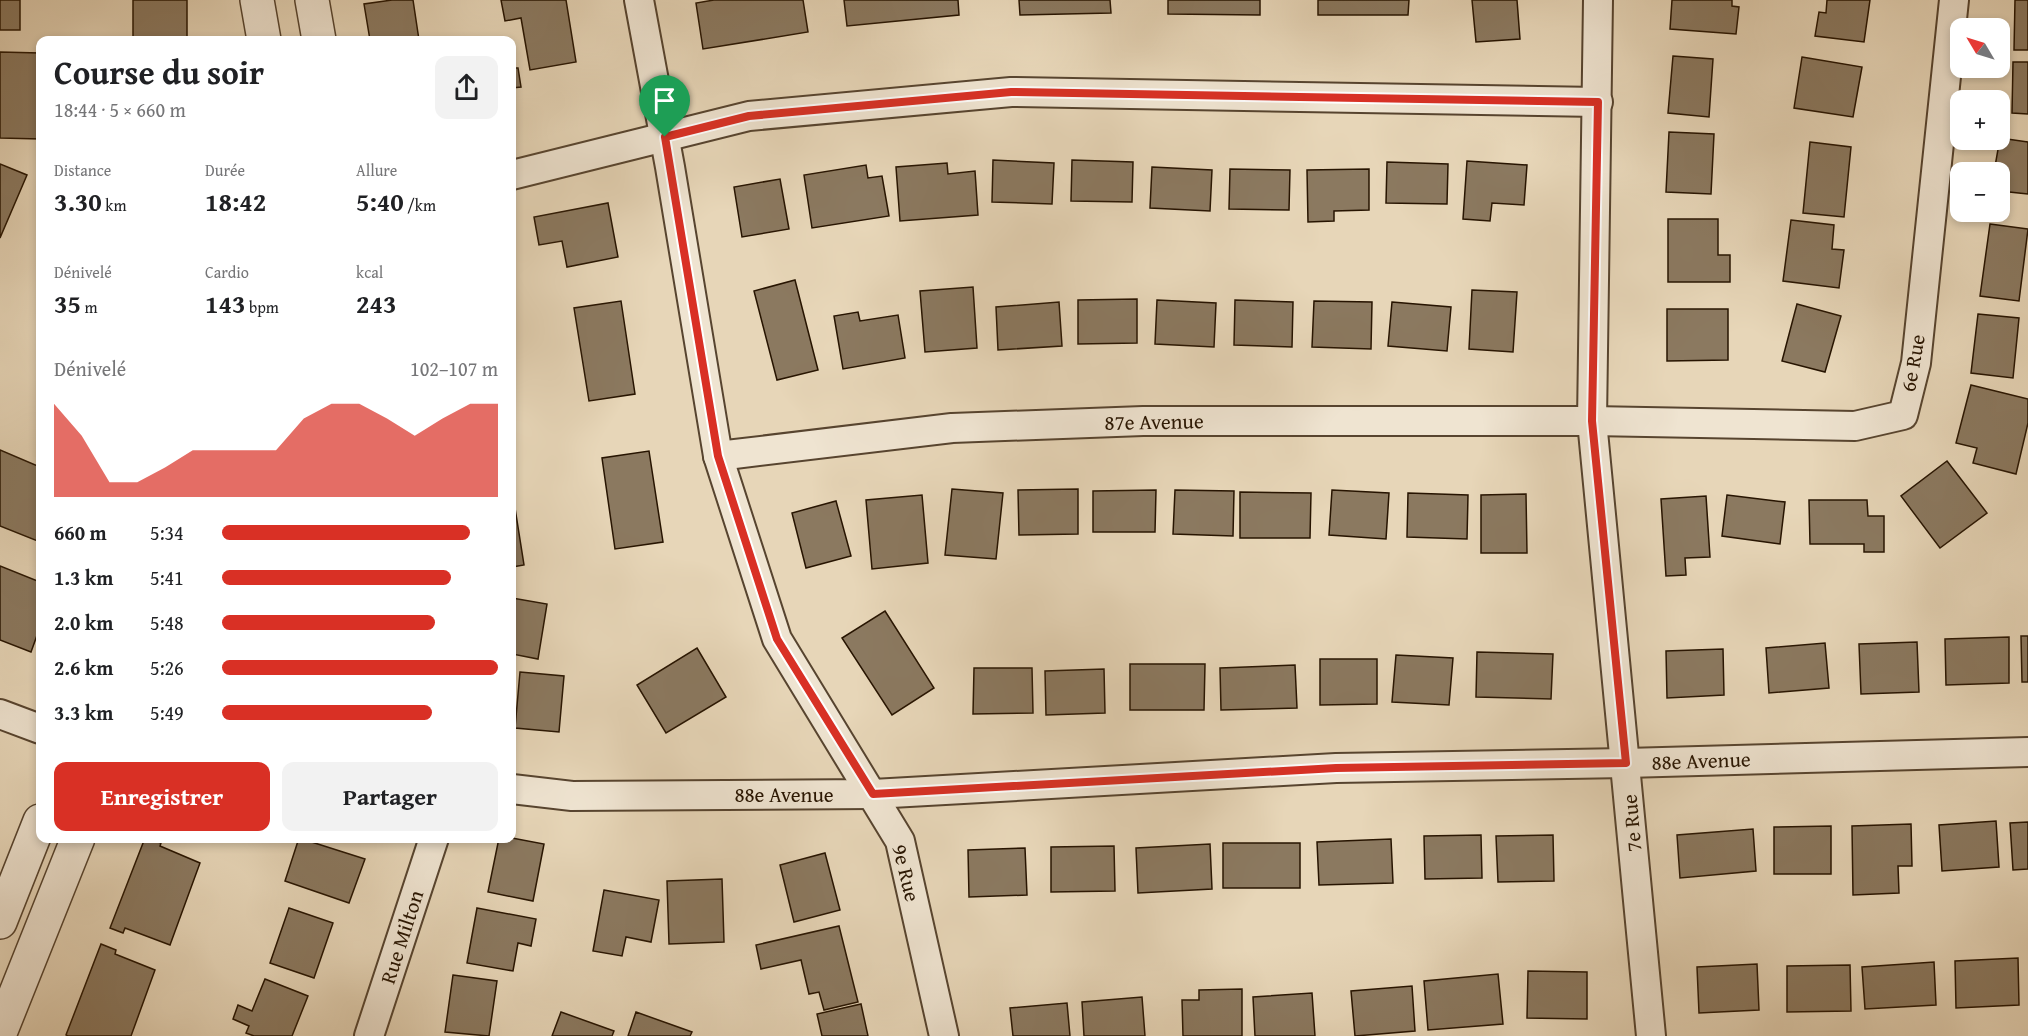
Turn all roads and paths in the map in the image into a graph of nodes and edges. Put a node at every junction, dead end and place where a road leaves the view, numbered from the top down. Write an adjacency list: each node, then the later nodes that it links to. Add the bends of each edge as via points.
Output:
1 (257, 0): 6 (street)
2 (312, 0): 7 (street)
3 (639, 0): 9 (street, 9e Rue)
4 (1598, 0): 8 (street, 7e Rue)
5 (1954, 0): 11 (street, 6e Rue, via 1916,363 1904,415 1855,426)
6 (263, 36)
7 (318, 36)
8 (1598, 102): 9 (street, via 1011,92 749,116); 11 (street, 7e Rue)
9 (665, 137): 10 (street); 12 (street, 9e Rue)
10 (516, 174)
11 (1592, 421): 12 (street, 87e Avenue, via 1143,421 952,428); 16 (street, 7e Rue)
12 (718, 456): 18 (street, 9e Rue, via 777,639)
13 (0, 714): 14 (street)
14 (36, 728)
15 (2028, 752): 16 (street, 88e Avenue)
16 (1626, 763): 18 (street, 88e Avenue, via 1336,768); 26 (street, 7e Rue)
17 (516, 789): 18 (street, 88e Avenue, via 572,796)
18 (873, 794): 25 (street, 9e Rue, via 900,841)
19 (36, 831): 22 (street)
20 (76, 843): 23 (street)
21 (432, 843): 24 (street, Rue Milton)
22 (0, 922)
23 (0, 1033)
24 (369, 1036)
25 (944, 1036)
26 (1651, 1036)

